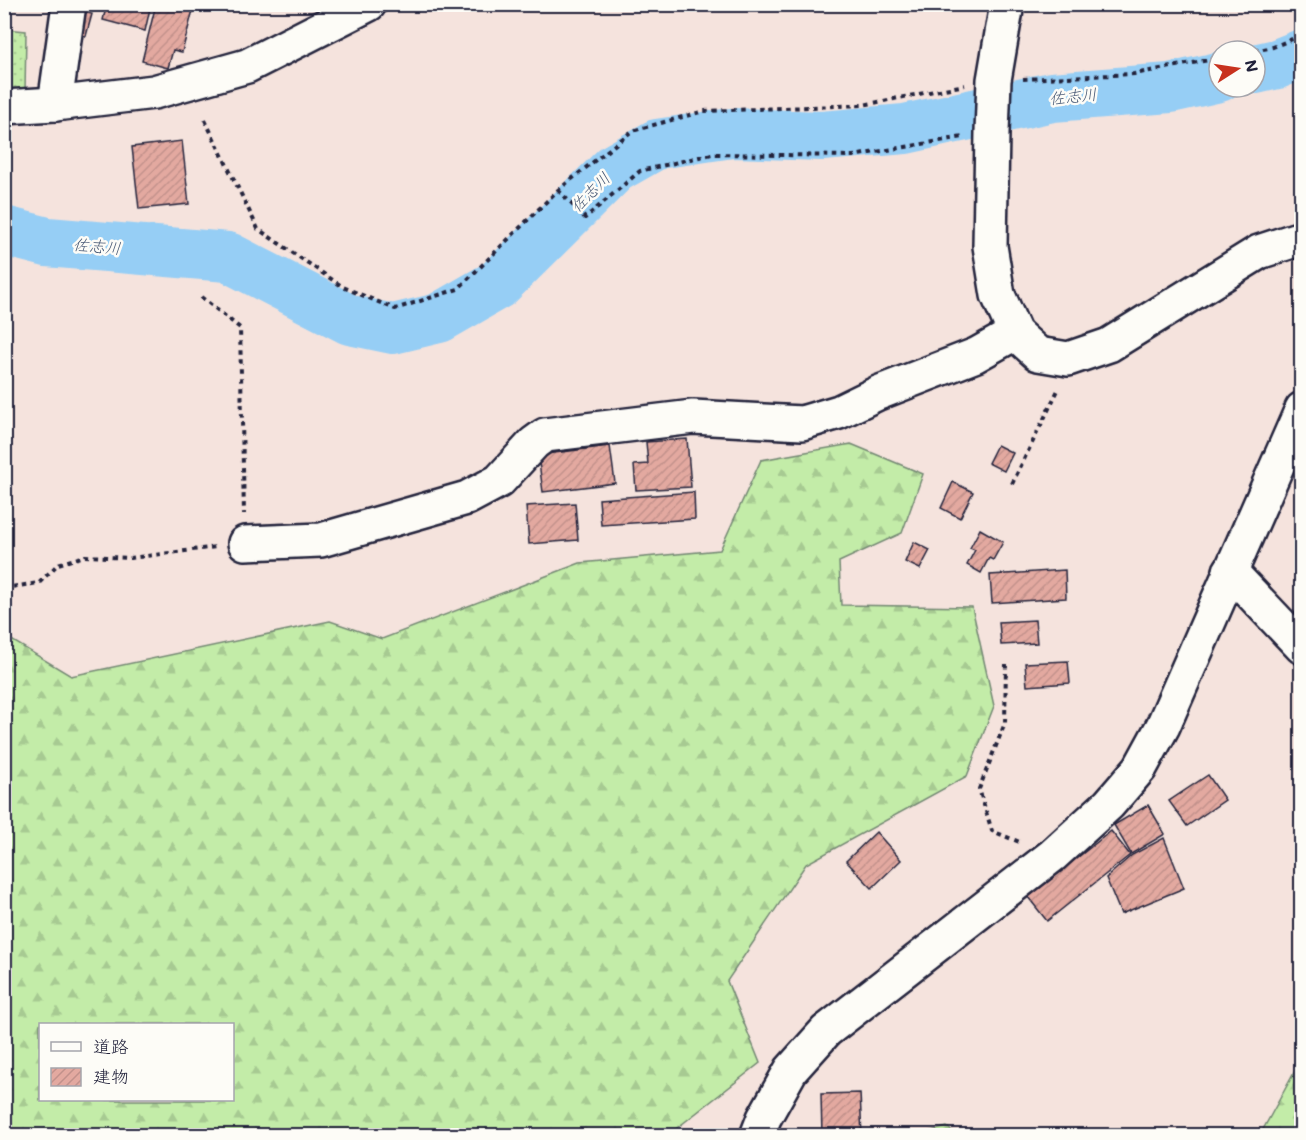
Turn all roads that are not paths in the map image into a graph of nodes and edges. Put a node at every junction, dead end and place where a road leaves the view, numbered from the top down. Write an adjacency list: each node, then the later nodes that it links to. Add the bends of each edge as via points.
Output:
1 (69, 4): 4 (street)
2 (369, 4): 4 (street, via 247,66 153,92)
3 (1007, 4): 7 (street, via 994,80 990,246 998,295)
4 (55, 104): 5 (street)
5 (4, 107)
6 (1302, 241): 7 (street, via 1259,252 1110,345 1068,359 1038,354)
7 (1015, 333): 9 (street, via 976,355 839,412 802,423 693,417 545,435 499,481 467,498 321,540)
8 (1302, 409): 10 (street)
9 (245, 543)
10 (1230, 571): 11 (street); 12 (street, via 1163,726 1140,768 1109,804 1053,855 826,1031 792,1070)
11 (1302, 647)
12 (757, 1136)

